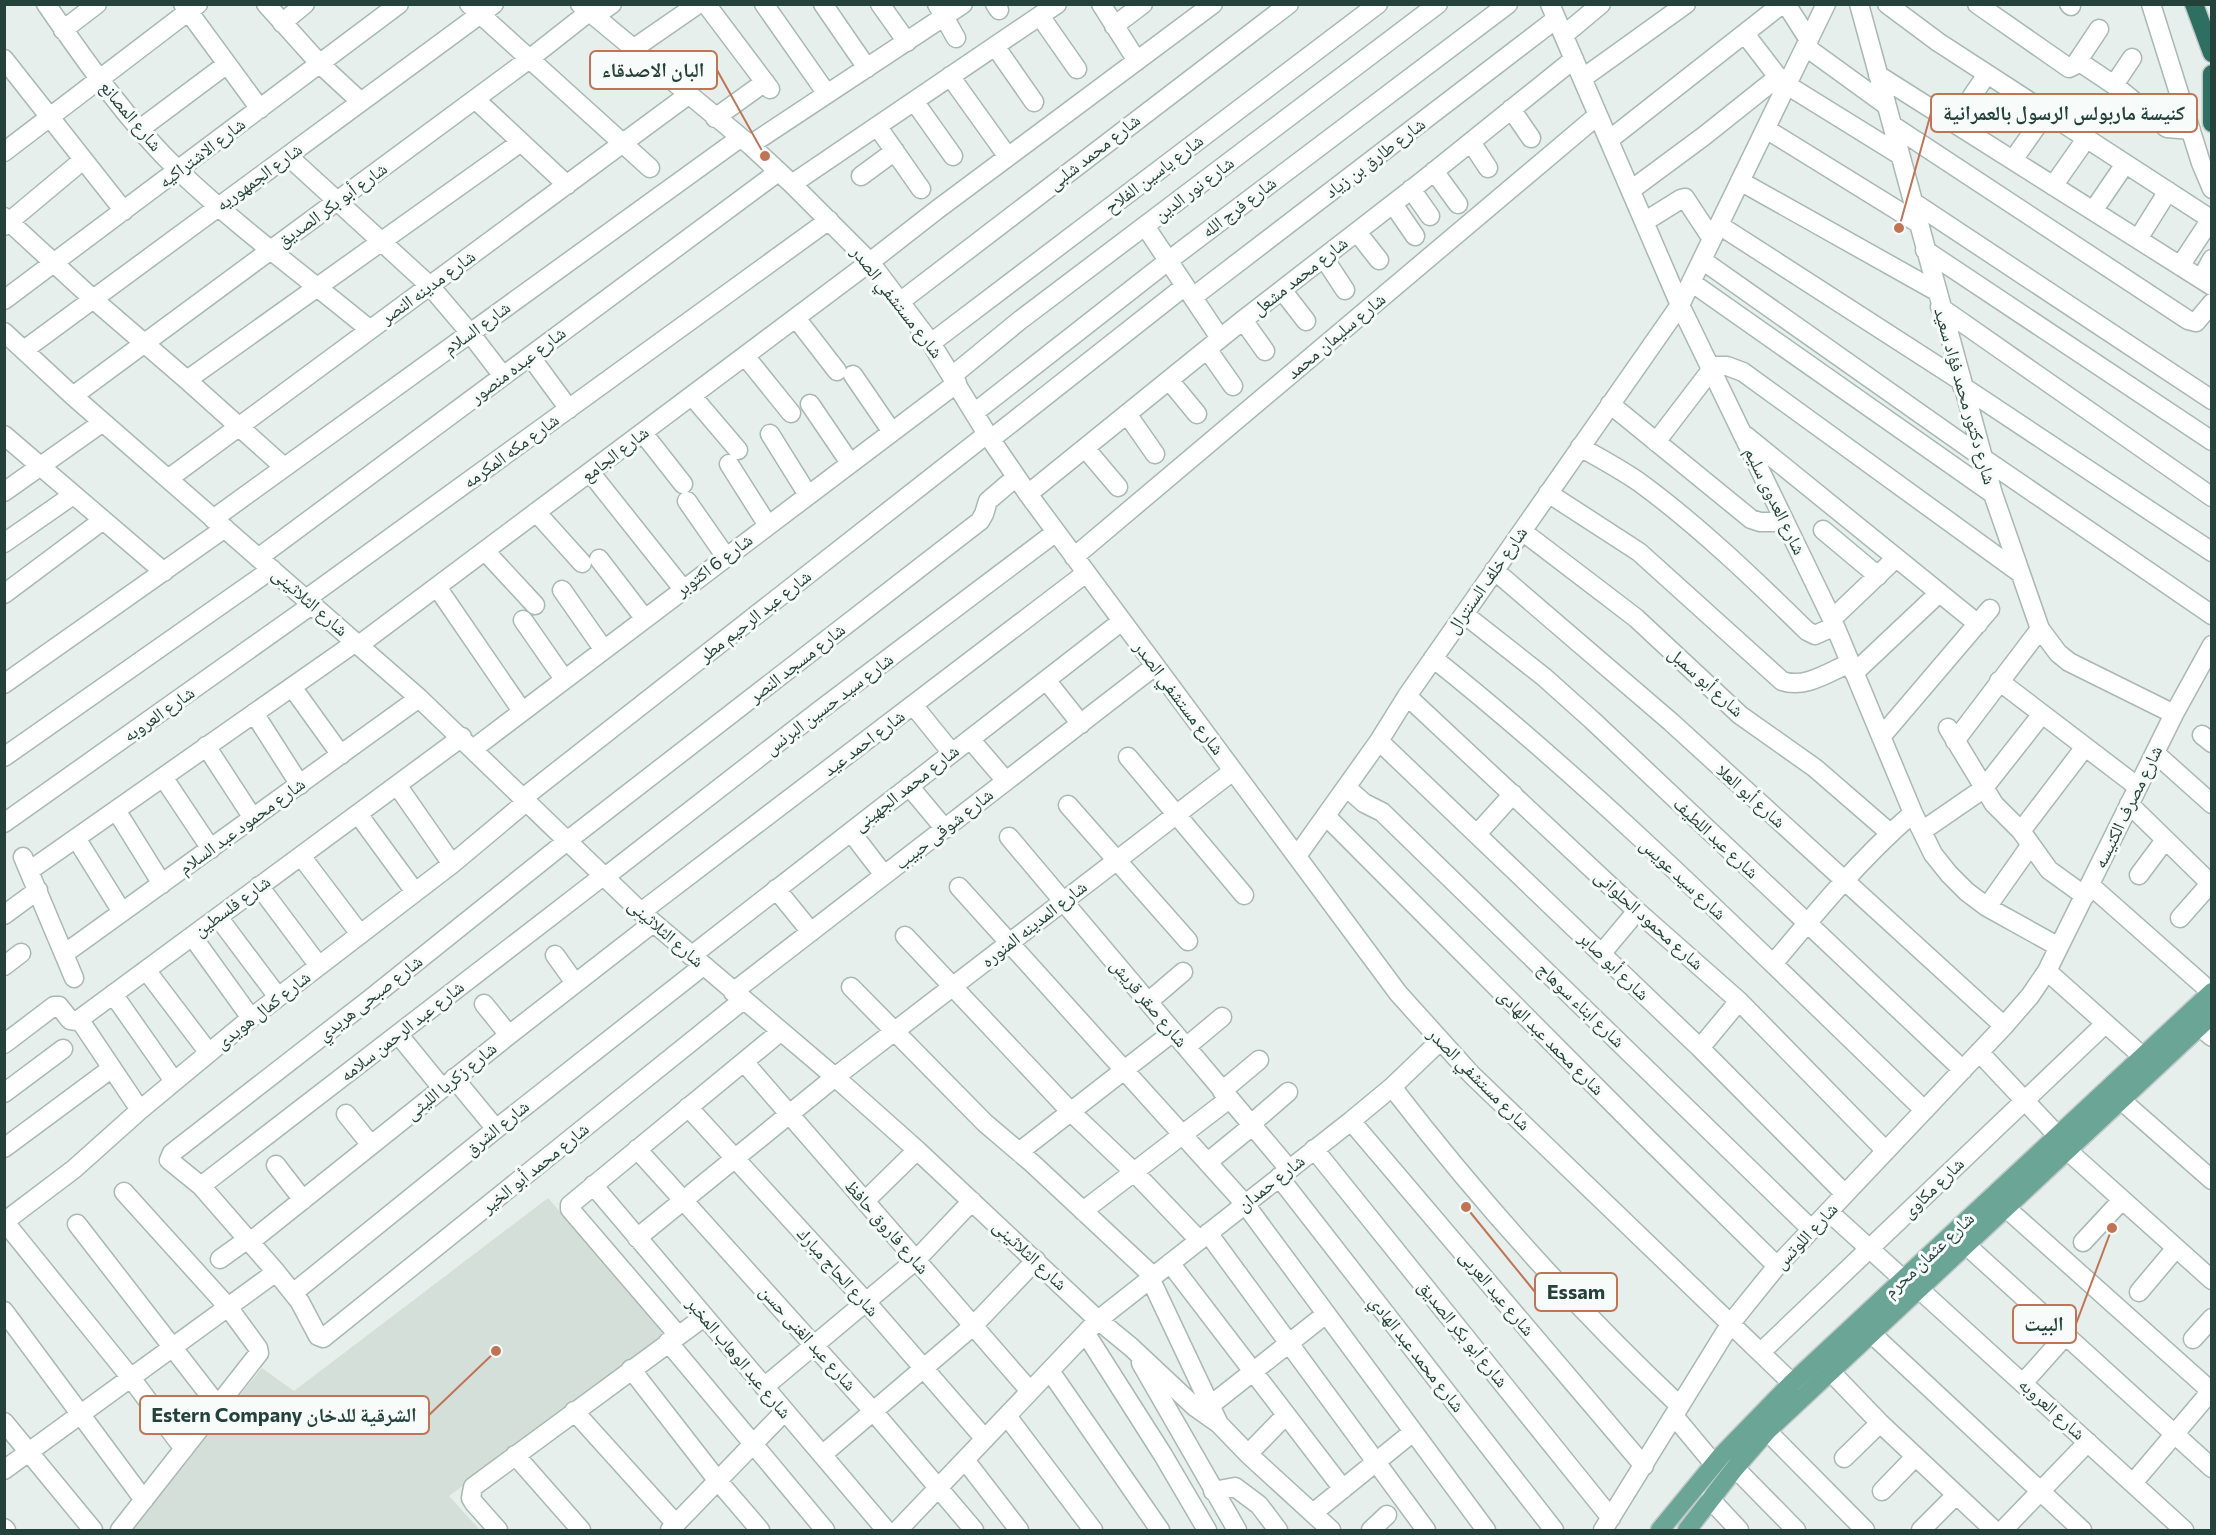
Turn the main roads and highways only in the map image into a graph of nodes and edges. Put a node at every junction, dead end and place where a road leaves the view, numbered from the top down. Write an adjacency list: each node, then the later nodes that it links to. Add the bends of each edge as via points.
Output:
1 (2194, 4): 2 (highway)
2 (2211, 53)
3 (2211, 74): 4 (highway)
4 (2211, 123)
5 (2211, 992): 7 (main road, شارع عثمان محرم, via 2057,1135)
6 (2207, 1026): 7 (main road, شارع عثمان محرم, via 2068,1151)
7 (1999, 1202): 8 (main road, شارع عثمان محرم, via 1965,1244 1767,1431 1710,1499); 9 (main road, شارع عثمان محرم, via 1903,1279 1792,1383 1714,1464)
8 (1691, 1529)
9 (1660, 1530)

